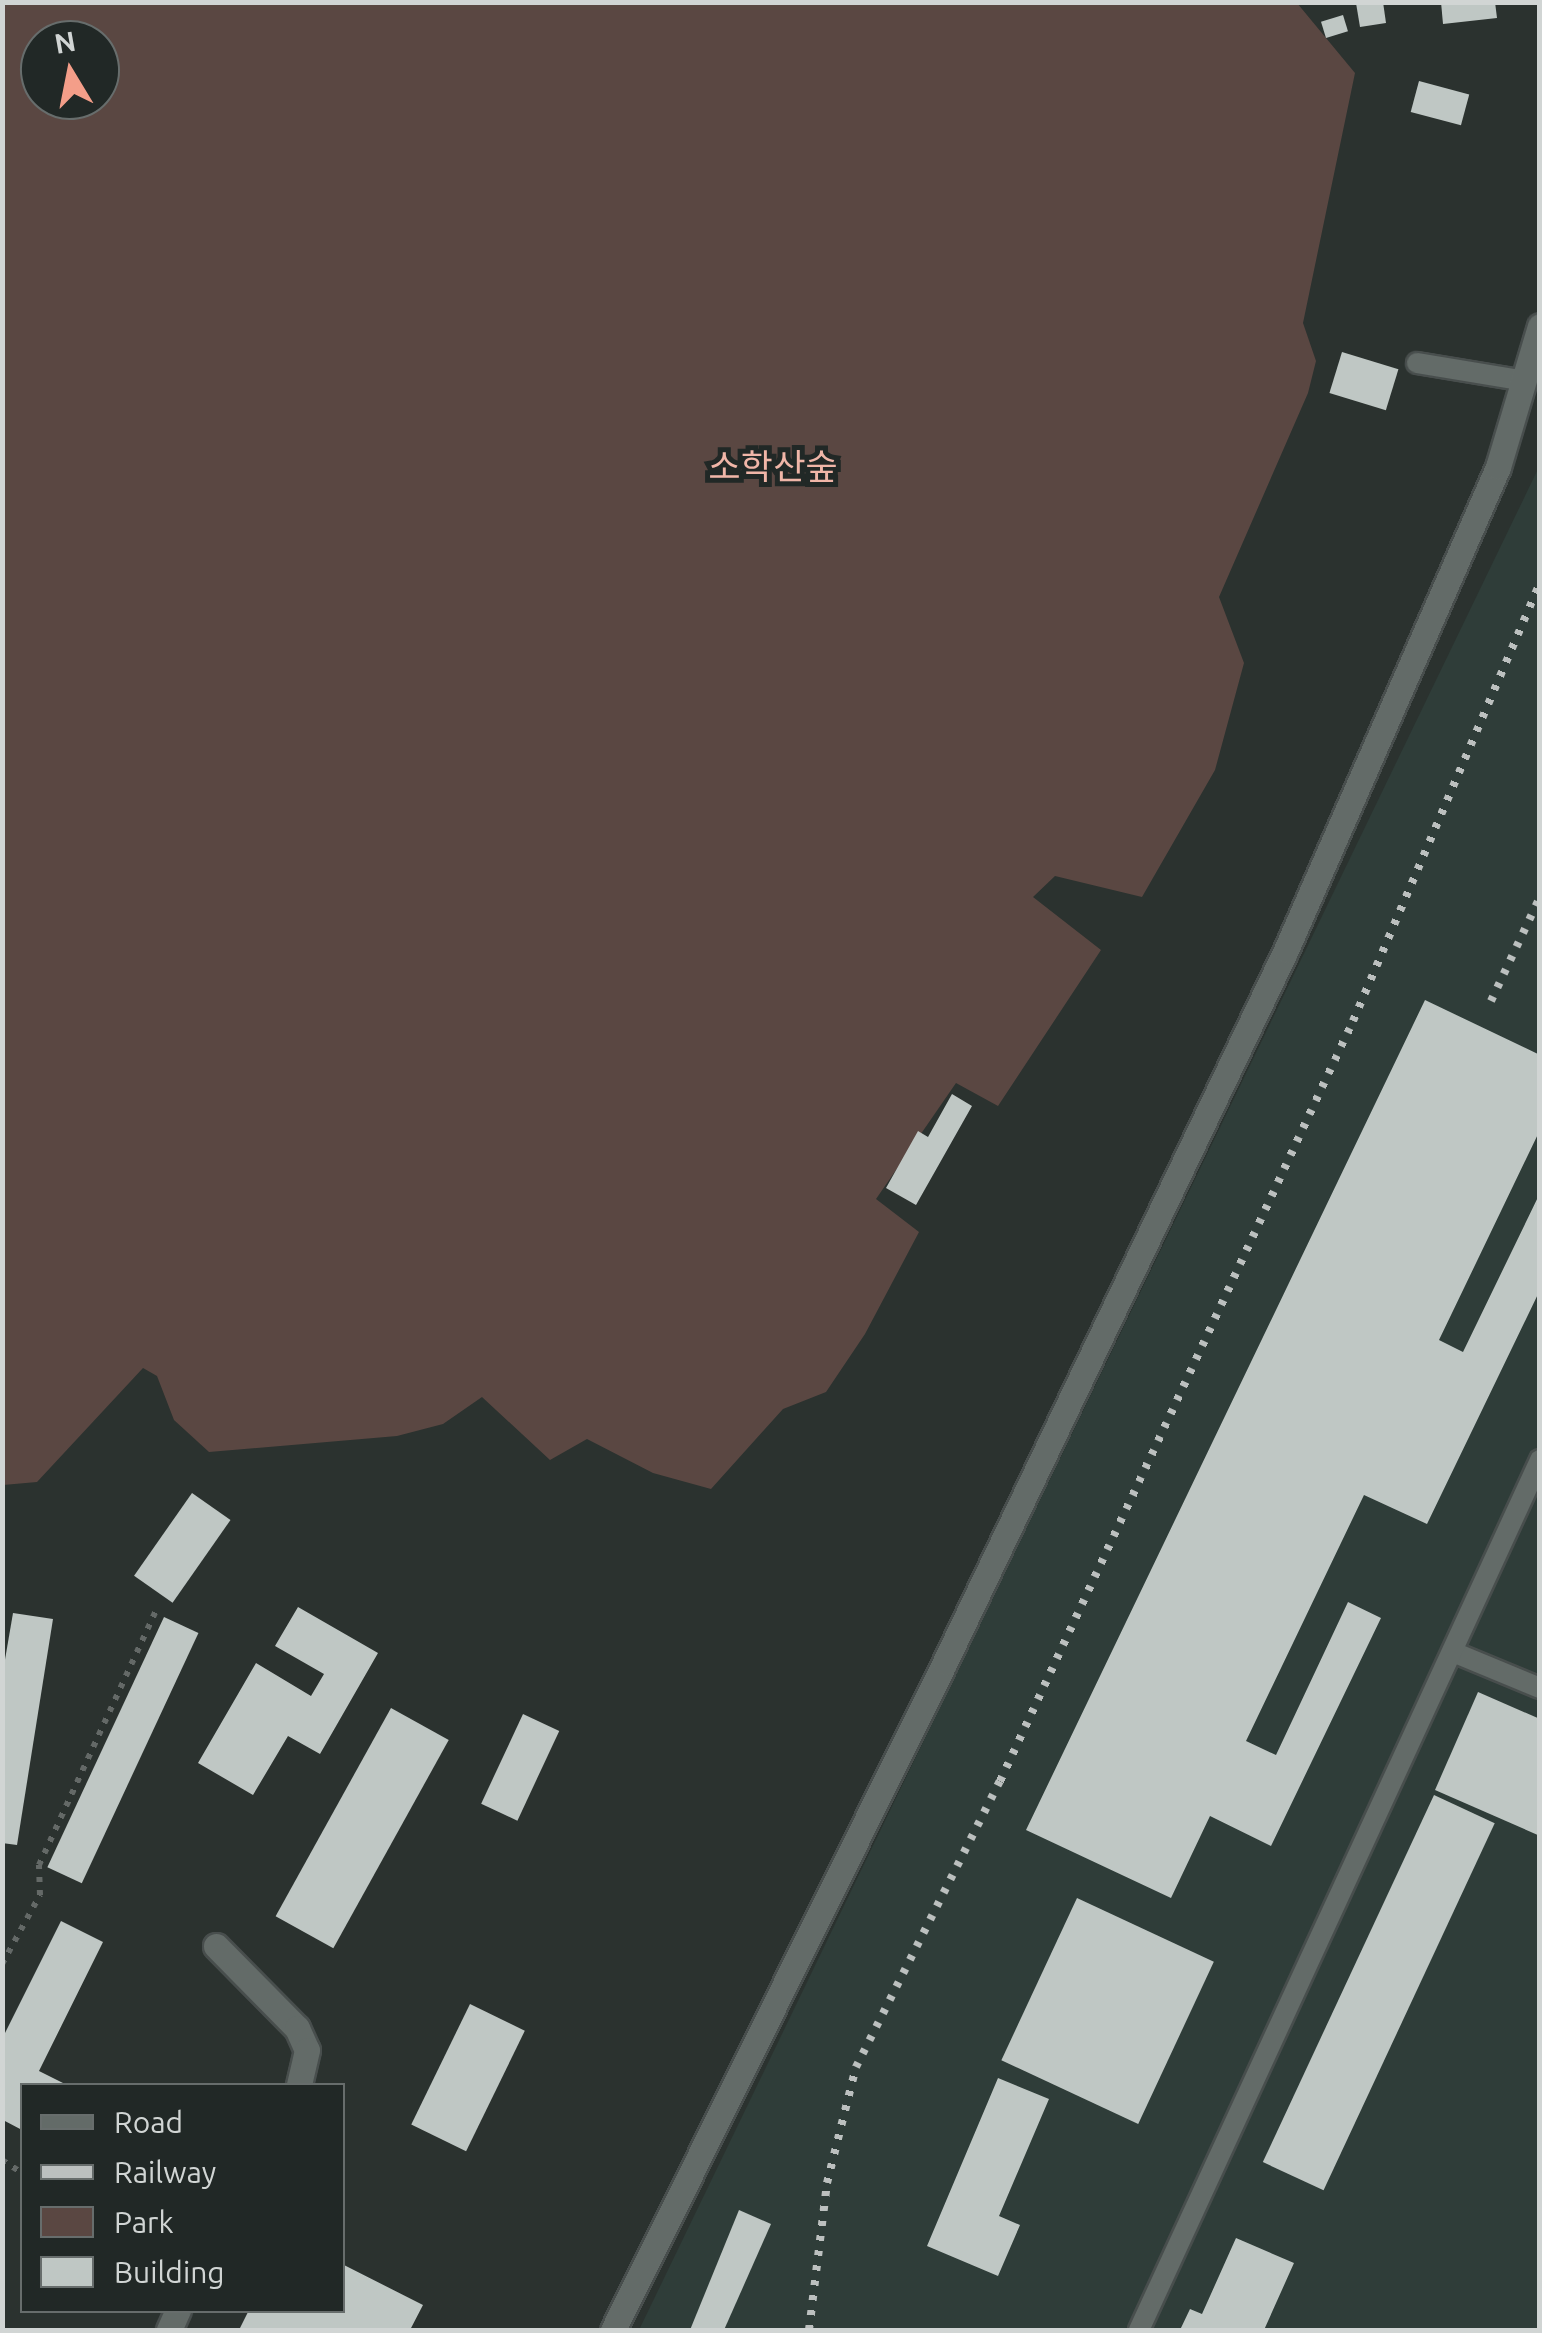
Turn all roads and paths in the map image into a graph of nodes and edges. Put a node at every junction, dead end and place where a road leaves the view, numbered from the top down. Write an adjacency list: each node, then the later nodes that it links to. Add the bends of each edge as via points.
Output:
1 (1540, 326): 3 (street)
2 (1417, 363): 3 (lane)
3 (1526, 382): 11 (street, via 1454,573 1286,950 945,1662)
4 (1540, 1460): 6 (lane)
5 (156, 1611): 9 (path, via 39,1865 40,1895)
6 (1452, 1652): 7 (lane); 12 (lane)
7 (1540, 1688)
8 (216, 1946): 10 (street, via 297,2028 307,2050)
9 (2, 1964)
10 (300, 2083)
11 (612, 2330)
12 (1139, 2330)

